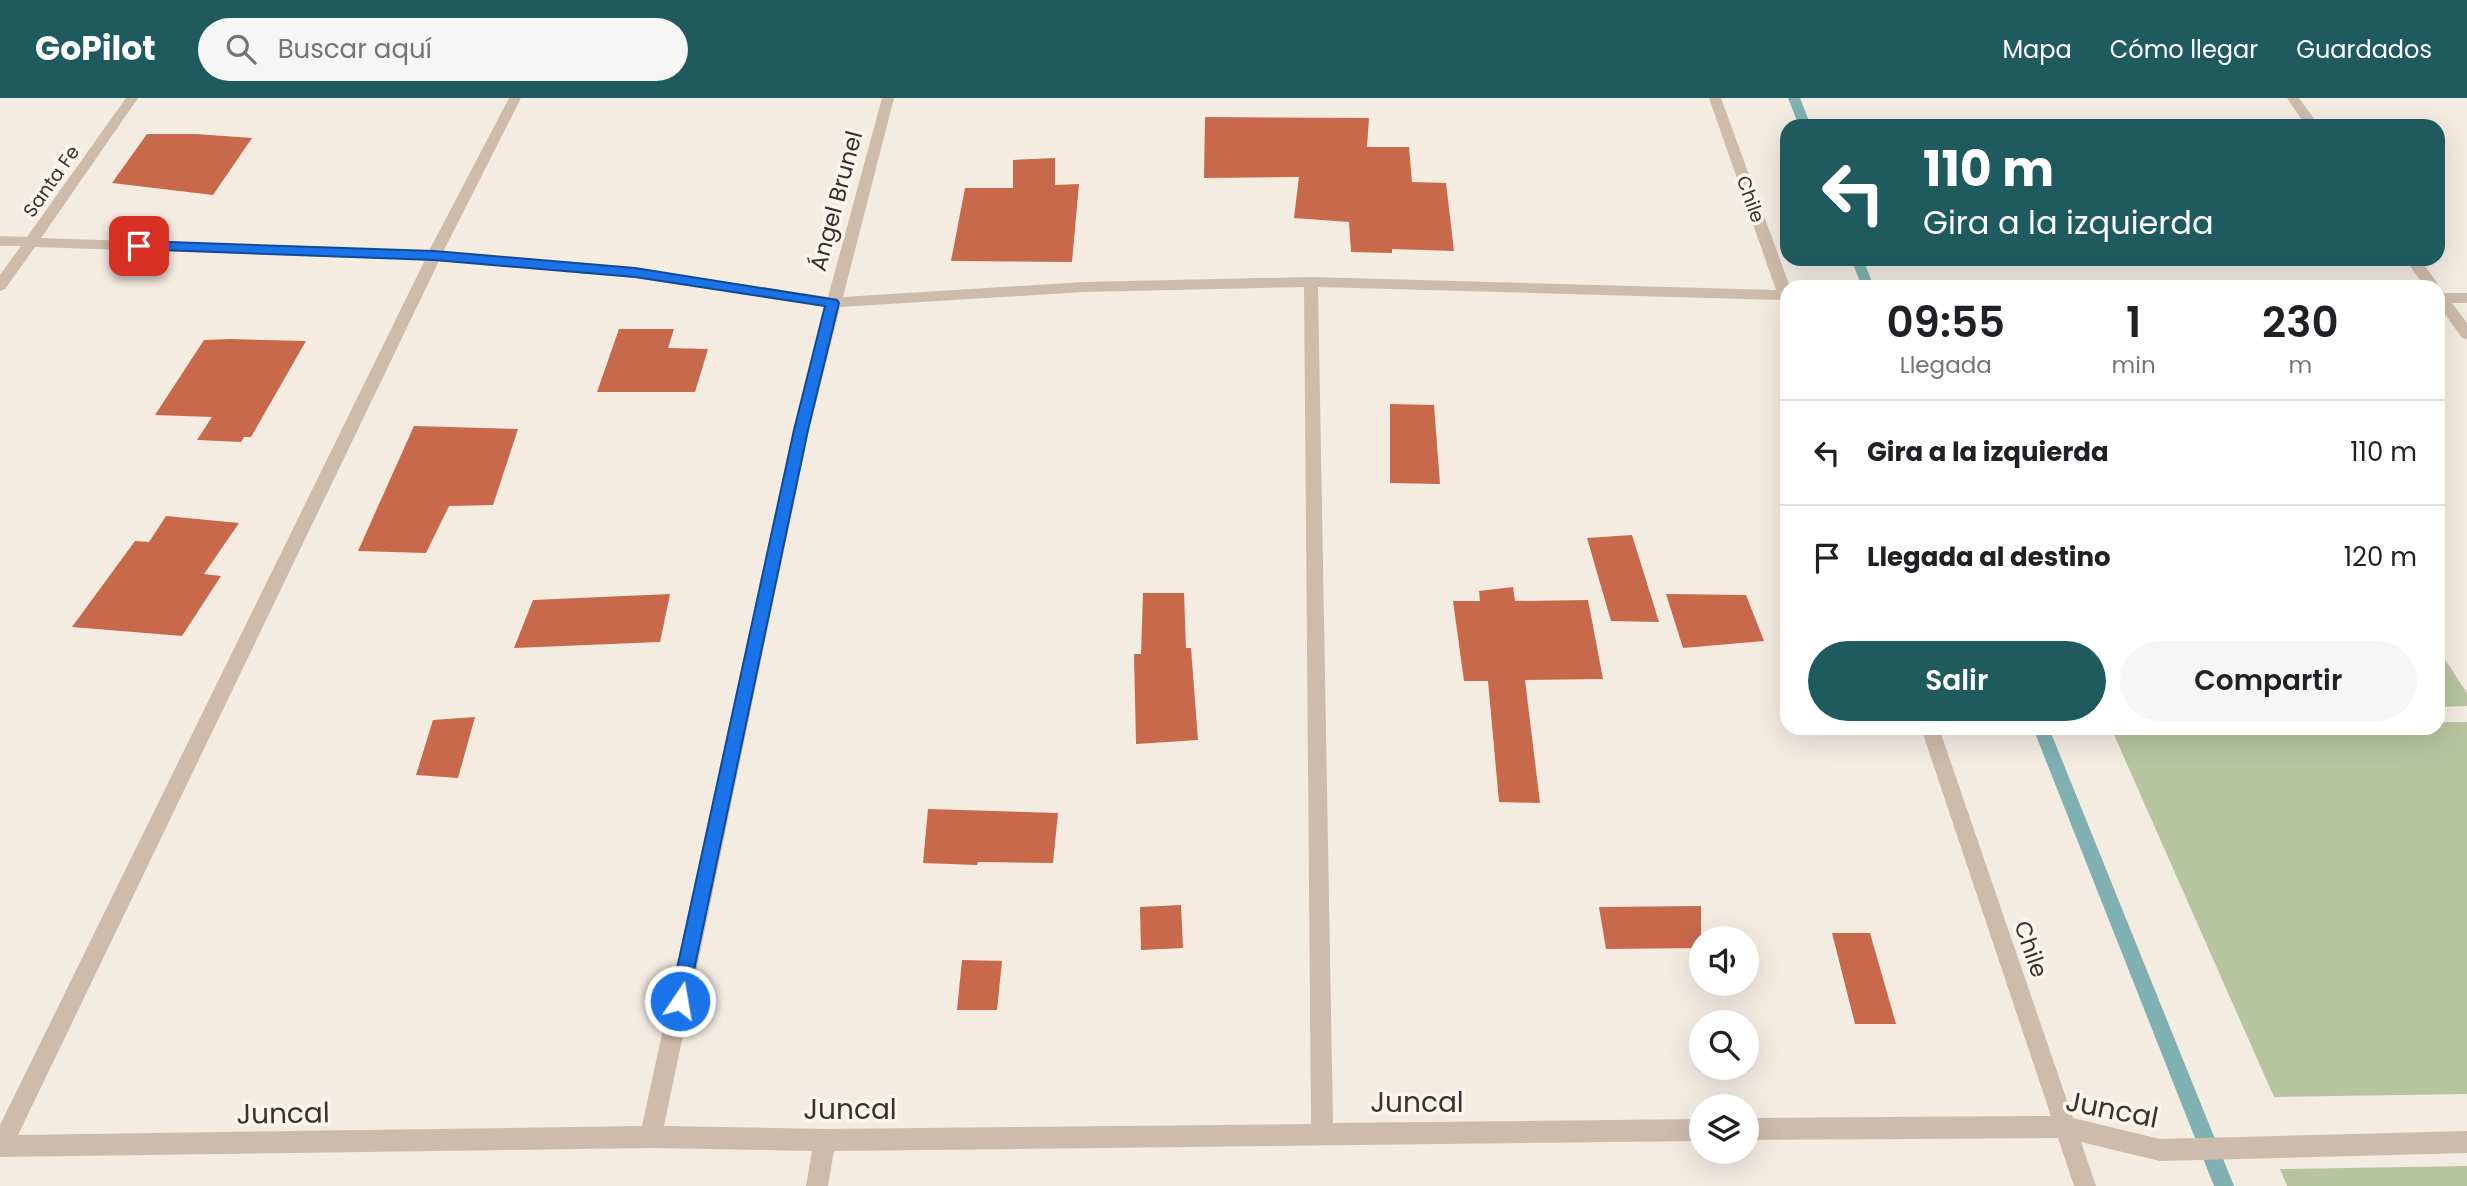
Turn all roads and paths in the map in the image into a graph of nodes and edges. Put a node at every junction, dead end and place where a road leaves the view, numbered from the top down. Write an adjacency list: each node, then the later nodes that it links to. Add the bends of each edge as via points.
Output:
1 (132, 98): 8 (street, Santa Fe)
2 (515, 98): 9 (street)
3 (888, 98): 16 (street, Ángel Brunel)
4 (1715, 98): 10 (street, Chile)
5 (2293, 98): 6 (street)
6 (2308, 119)
7 (0, 241): 8 (street)
8 (32, 242): 9 (street); 12 (street, Santa Fe)
9 (434, 256): 16 (street, via 635,273); 27 (street)
10 (1780, 280)
11 (1311, 282): 14 (street); 16 (street, via 1084,288); 23 (street)
12 (0, 286)
13 (2445, 295): 15 (street)
14 (1780, 297)
15 (2467, 298)
16 (832, 303): 24 (street, Ángel Brunel)
17 (2445, 305): 18 (street)
18 (2467, 334)
19 (1932, 735): 20 (street, Chile)
20 (2064, 1127): 21 (street, Juncal); 26 (street, Juncal, via 2160,1150); 29 (street, Chile)
21 (1759, 1129)
22 (1689, 1130): 23 (street, Juncal)
23 (1322, 1132): 25 (street, Juncal)
24 (651, 1137): 25 (street, Juncal); 27 (street, Juncal)
25 (825, 1140): 28 (street)
26 (2467, 1142)
27 (1, 1146)
28 (817, 1186)
29 (2085, 1186)

